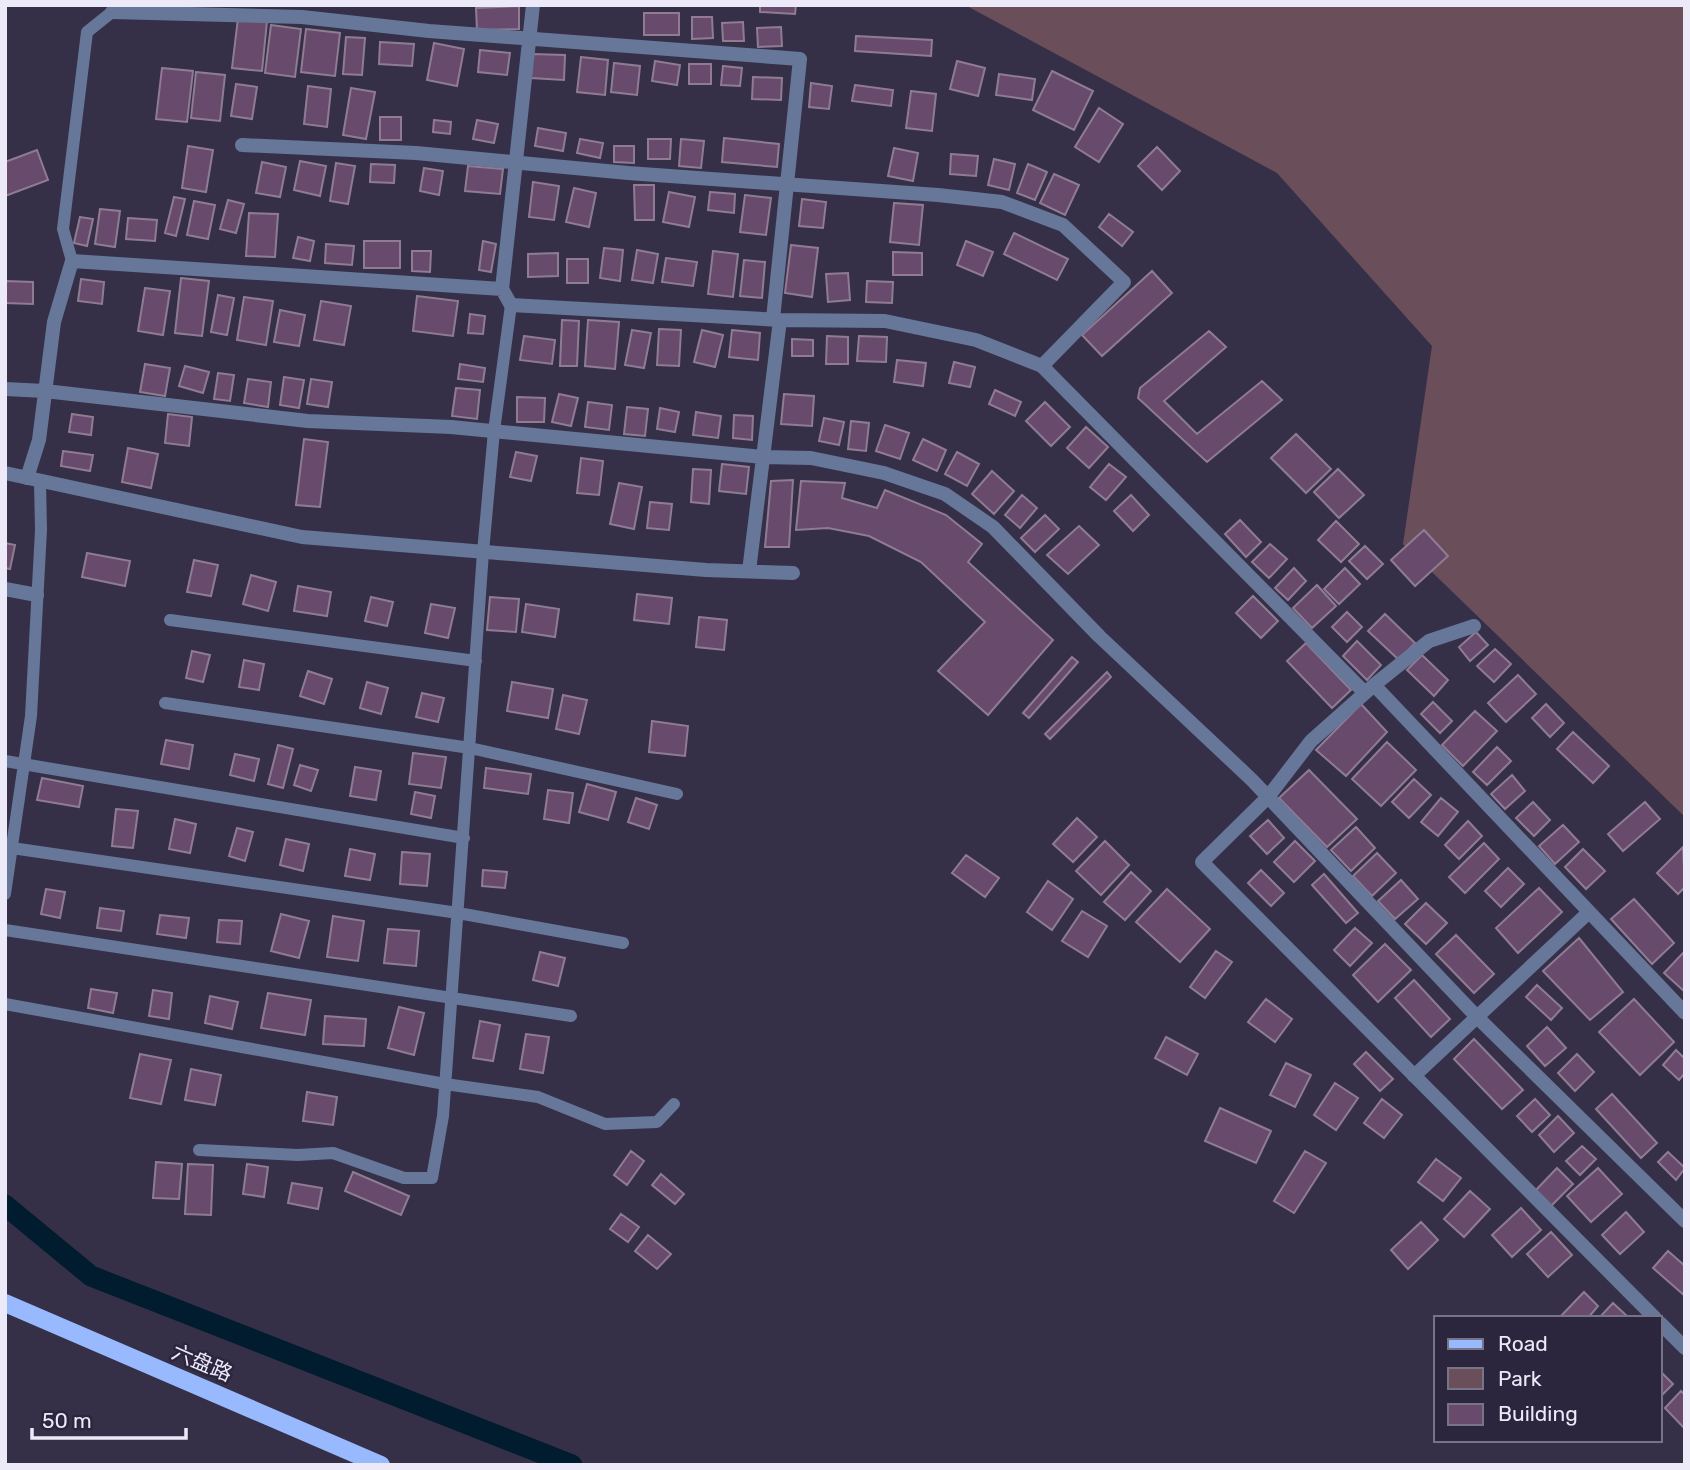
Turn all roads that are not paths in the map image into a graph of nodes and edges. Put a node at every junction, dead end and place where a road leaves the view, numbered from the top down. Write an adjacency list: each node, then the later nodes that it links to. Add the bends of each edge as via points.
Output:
1 (533, 5): 3 (street)
2 (115, 9): 3 (street, via 302,17); 7 (lane, via 87,32 63,229)
3 (530, 39): 5 (street); 6 (street, via 800,60)
4 (242, 145): 5 (street)
5 (516, 163): 6 (street); 8 (street)
6 (787, 183): 10 (street); 11 (street, via 1002,202 1063,225 1124,282)
7 (72, 261): 8 (street); 13 (street, via 54,322)
8 (502, 289): 9 (street)
9 (511, 305): 10 (street); 14 (lane)
10 (777, 319): 11 (street, via 897,323 976,340); 15 (street)
11 (1042, 366): 26 (street)
12 (5, 389): 13 (street)
13 (45, 391): 14 (street, via 308,421); 17 (street)
14 (494, 431): 15 (street); 18 (lane)
15 (763, 457): 19 (street); 32 (street, via 811,458 884,473 945,494 993,527 1099,636)
16 (5, 474): 17 (street)
17 (34, 480): 18 (street, via 302,537); 22 (lane, via 41,530)
18 (483, 552): 19 (street); 25 (lane)
19 (749, 571): 20 (street)
20 (793, 573)
21 (5, 589): 22 (street)
22 (37, 594): 30 (lane)
23 (170, 620): 25 (lane)
24 (1474, 626): 26 (street, via 1429,641)
25 (476, 661): 28 (lane)
26 (1370, 689): 32 (street, via 1311,741); 36 (street)
27 (165, 704): 28 (lane)
28 (470, 748): 31 (lane); 33 (lane)
29 (5, 761): 30 (lane)
30 (24, 766): 33 (lane); 34 (lane)
31 (677, 794)
32 (1268, 797): 44 (street); 45 (street, via 1202,862)
33 (464, 838): 37 (lane)
34 (9, 848): 35 (lane); 37 (lane)
35 (5, 894)
36 (1589, 912): 42 (street); 44 (street)
37 (458, 914): 39 (lane); 40 (lane)
38 (5, 930): 40 (lane)
39 (623, 943)
40 (452, 999): 43 (lane); 46 (lane)
41 (5, 1004): 46 (lane)
42 (1685, 1013)
43 (571, 1016)
44 (1477, 1017): 45 (street); 49 (street)
45 (1415, 1076): 51 (street)
46 (445, 1084): 47 (lane, via 538,1097 605,1124 657,1122); 48 (lane, via 432,1178 404,1178 333,1153)
47 (674, 1104)
48 (198, 1150)
49 (1685, 1221)
50 (5, 1303): 54 (main road, 六盘路)
51 (1653, 1316)
52 (1662, 1325): 53 (street)
53 (1685, 1348)
54 (381, 1465)

